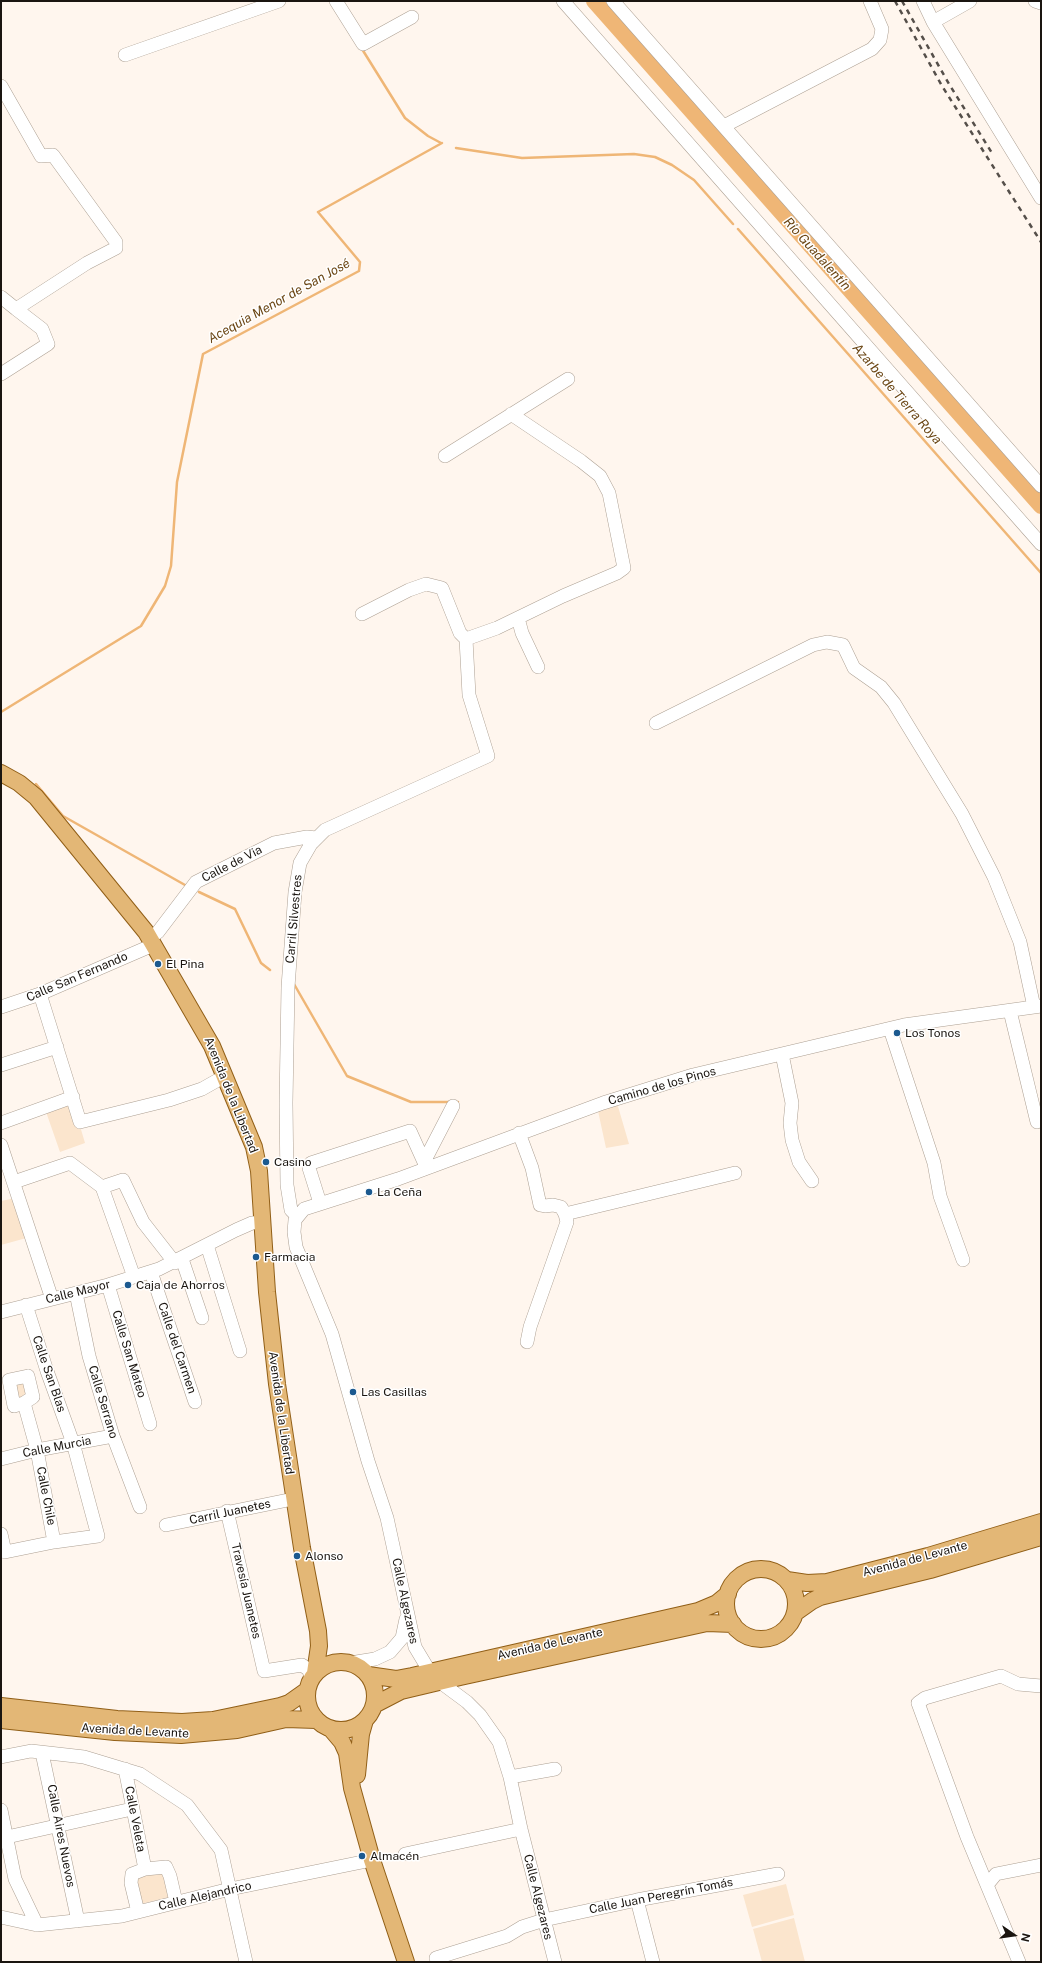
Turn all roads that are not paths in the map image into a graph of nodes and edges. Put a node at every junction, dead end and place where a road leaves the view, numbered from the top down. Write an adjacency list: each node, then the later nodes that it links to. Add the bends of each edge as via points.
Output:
1 (280, 1): 12 (street)
2 (336, 1): 10 (street, via 363,44)
3 (563, 1): 23 (street)
4 (613, 1): 14 (street)
5 (870, 1): 14 (street, via 882,29 880,40 872,49)
6 (923, 1): 11 (street)
7 (970, 1): 11 (street)
8 (1035, 1): 9 (street)
9 (1041, 3)
10 (412, 17)
11 (933, 22): 15 (street)
12 (125, 55)
13 (1, 86): 17 (street, via 41,156 53,155 116,242 116,248 87,263)
14 (724, 126): 22 (street)
15 (1041, 198)
16 (1, 296): 17 (street)
17 (16, 309): 18 (street, via 42,329 48,344)
18 (1, 374)
19 (568, 379): 20 (street)
20 (512, 414): 21 (street); 25 (street, via 600,476 610,493 624,568)
21 (445, 456)
22 (1041, 486)
23 (1041, 544)
24 (362, 614): 26 (street, via 426,584 442,588 460,633)
25 (518, 618): 26 (street); 27 (street)
26 (466, 639): 30 (street, Carril Silvestres, via 469,695 488,756 325,830)
27 (538, 667)
28 (656, 723): 33 (street, via 813,645 826,642 843,645 854,668 881,687 894,703 962,814 994,877 1020,942)
29 (1, 773): 31 (main road, Avenida de la Libertad, via 22,785 41,803)
30 (316, 838): 31 (street, Calle de Via, via 307,837 274,843 196,882); 54 (street, Carril Silvestres, via 300,862 294,892 288,987 286,1164 290,1206)
31 (151, 941): 32 (street, Calle San Fernando); 40 (main road, Avenida de la Libertad, via 208,1037)
32 (40, 994): 34 (street, Calle San Fernando); 37 (street)
33 (1038, 1006): 35 (street, Camino de los Pinos)
34 (1, 1007)
35 (1010, 1011): 36 (street, Camino de los Pinos, via 916,1023); 43 (street)
36 (890, 1029): 38 (street, Camino de los Pinos); 57 (street, via 934,1163 940,1196)
37 (57, 1047): 39 (street); 41 (street)
38 (782, 1054): 45 (street, Camino de los Pinos, via 678,1079); 49 (street, via 792,1102 792,1140 799,1162)
39 (1, 1065)
40 (226, 1076): 41 (street, via 202,1089 169,1100 80,1122); 55 (main road, Avenida de la Libertad, via 256,1156)
41 (73, 1097): 44 (street)
42 (453, 1106): 47 (street)
43 (1037, 1122)
44 (1, 1123)
45 (519, 1133): 47 (street, Camino de los Pinos); 53 (street, via 532,1168 540,1204 553,1204 560,1207)
46 (1, 1145): 50 (street)
47 (425, 1165): 52 (street, Camino de los Pinos); 52 (street, via 410,1131 311,1163 309,1168)
48 (735, 1173): 53 (street)
49 (812, 1181)
50 (14, 1182): 51 (street, via 70,1163); 63 (street)
51 (102, 1187): 58 (street, via 123,1180 143,1222); 60 (street)
52 (320, 1203): 54 (street, Camino de los Pinos, via 304,1209)
53 (565, 1214): 67 (street, via 567,1222)
54 (297, 1216): 86 (street, Calle Algezares, via 294,1226 296,1247 332,1334 388,1523)
55 (262, 1222): 56 (street, Calle Mayor, via 247,1225); 76 (main road, Avenida de la Libertad, via 272,1338)
56 (207, 1245): 58 (street, Calle Mayor); 68 (street)
57 (963, 1260)
58 (178, 1261): 59 (street, Calle Mayor); 66 (street)
59 (150, 1272): 60 (street, Calle Mayor); 69 (street, Calle del Carmen)
60 (134, 1277): 61 (street, Calle Mayor)
61 (108, 1285): 62 (street, Calle Mayor); 71 (street, Calle San Mateo)
62 (76, 1293): 63 (street, Calle Mayor); 72 (street, Calle Serrano, via 89,1356)
63 (52, 1299): 64 (street, Calle Mayor)
64 (26, 1305): 65 (street, Calle Mayor); 73 (street, Calle San Blas)
65 (1, 1312)
66 (202, 1318)
67 (527, 1342)
68 (240, 1351)
69 (195, 1402)
70 (24, 1403): 74 (street, Calle Chile)
71 (150, 1424)
72 (113, 1436): 73 (street, Calle Murcia); 77 (street, Calle Serrano)
73 (73, 1443): 74 (street, Calle Murcia); 83 (street, Calle San Blas, via 98,1536)
74 (37, 1450): 75 (street, Calle Murcia); 83 (street, Calle Chile)
75 (1, 1459)
76 (293, 1499): 78 (street, Carril Juanetes); 89 (main road, Avenida de la Libertad)
77 (140, 1508)
78 (227, 1512): 80 (street, Carril Juanetes); 93 (street, Travesía Juanetes, via 264,1671 302,1665 309,1670)
79 (1041, 1522): 84 (main road, Avenida de Levante, via 928,1556 827,1582)
80 (166, 1525)
81 (1, 1534): 83 (street, via 5,1552)
82 (1041, 1537): 87 (main road, Avenida de Levante, via 930,1570 820,1597)
83 (54, 1542)
84 (787, 1580): 85 (main road, via 772,1571 754,1570 738,1578); 87 (main road, via 796,1599)
85 (728, 1594): 88 (main road, via 728,1613); 92 (main road, Avenida de Levante, via 717,1603 698,1611)
86 (406, 1611): 90 (street, via 405,1631 394,1648 375,1659); 92 (street, Calle Algezares, via 415,1647)
87 (795, 1613): 88 (main road, via 785,1629 768,1638 749,1636)
88 (733, 1624): 92 (main road, Avenida de Levante, via 707,1623)
89 (318, 1631): 90 (main road, Avenida de la Libertad, via 325,1645); 93 (main road, Avenida de la Libertad, via 319,1646)
90 (345, 1662): 91 (main road); 93 (main road, via 326,1664)
91 (368, 1675): 92 (main road, Avenida de Levante, via 396,1679); 95 (main road, via 375,1692)
92 (435, 1677): 95 (main road, Avenida de Levante); 105 (street, Calle Algezares, via 467,1702 490,1728 499,1742)
93 (311, 1681): 96 (main road, Avenida de Levante, via 289,1703 213,1720 182,1722 117,1719); 98 (main road, via 308,1707)
94 (1041, 1686): 117 (street, via 1018,1684 1001,1676 925,1698 918,1703 964,1830)
95 (374, 1705): 99 (main road)
96 (1, 1706)
97 (1, 1720): 98 (main road, Avenida de Levante, via 114,1732 181,1735 237,1730 286,1719)
98 (316, 1720): 100 (main road)
99 (365, 1720): 100 (main road, via 349,1730); 106 (main road, via 361,1734)
100 (331, 1729): 106 (main road, via 347,1752 350,1779)
101 (42, 1752): 102 (street, via 31,1751); 103 (street, via 84,1757); 109 (street, Calle Aires Nuevos)
102 (1, 1757)
103 (125, 1769): 107 (street, Calle Veleta); 118 (street, via 140,1774 188,1805 221,1850)
104 (554, 1769): 105 (street)
105 (510, 1777): 110 (street, Calle Algezares)
106 (356, 1800): 113 (main road)
107 (132, 1809): 109 (street); 115 (street, Calle Veleta)
108 (1, 1810): 111 (street)
109 (57, 1824): 111 (street); 123 (street, Calle Aires Nuevos)
110 (521, 1830): 112 (street); 124 (street, Calle Algezares)
111 (7, 1837): 125 (street, via 15,1879)
112 (405, 1854)
113 (372, 1860): 118 (street, Calle Alejandrico); 128 (main road)
114 (1041, 1864): 117 (street, via 996,1874)
115 (145, 1869): 120 (street, Calle Veleta, via 166,1867); 121 (street, Calle Veleta, via 132,1874 131,1883)
116 (778, 1874): 119 (street, Calle Juan Peregrín Tomás)
117 (987, 1885): 131 (street)
118 (230, 1889): 120 (street, Calle Alejandrico); 127 (street)
119 (637, 1900): 124 (street, Calle Juan Peregrín Tomás); 130 (street)
120 (176, 1902): 121 (street, Calle Alejandrico)
121 (138, 1912): 123 (street, Calle Alejandrico)
122 (1, 1917): 125 (street, Calle Alejandrico)
123 (78, 1920): 125 (street, Calle Alejandrico)
124 (544, 1920): 126 (street, Calle Juan Peregrín Tomás, via 522,1927 507,1936); 129 (street, Calle Algezares)
125 (37, 1925)
126 (436, 1958)
127 (246, 1962)
128 (406, 1962)
129 (555, 1962)
130 (653, 1962)
131 (1018, 1962)

